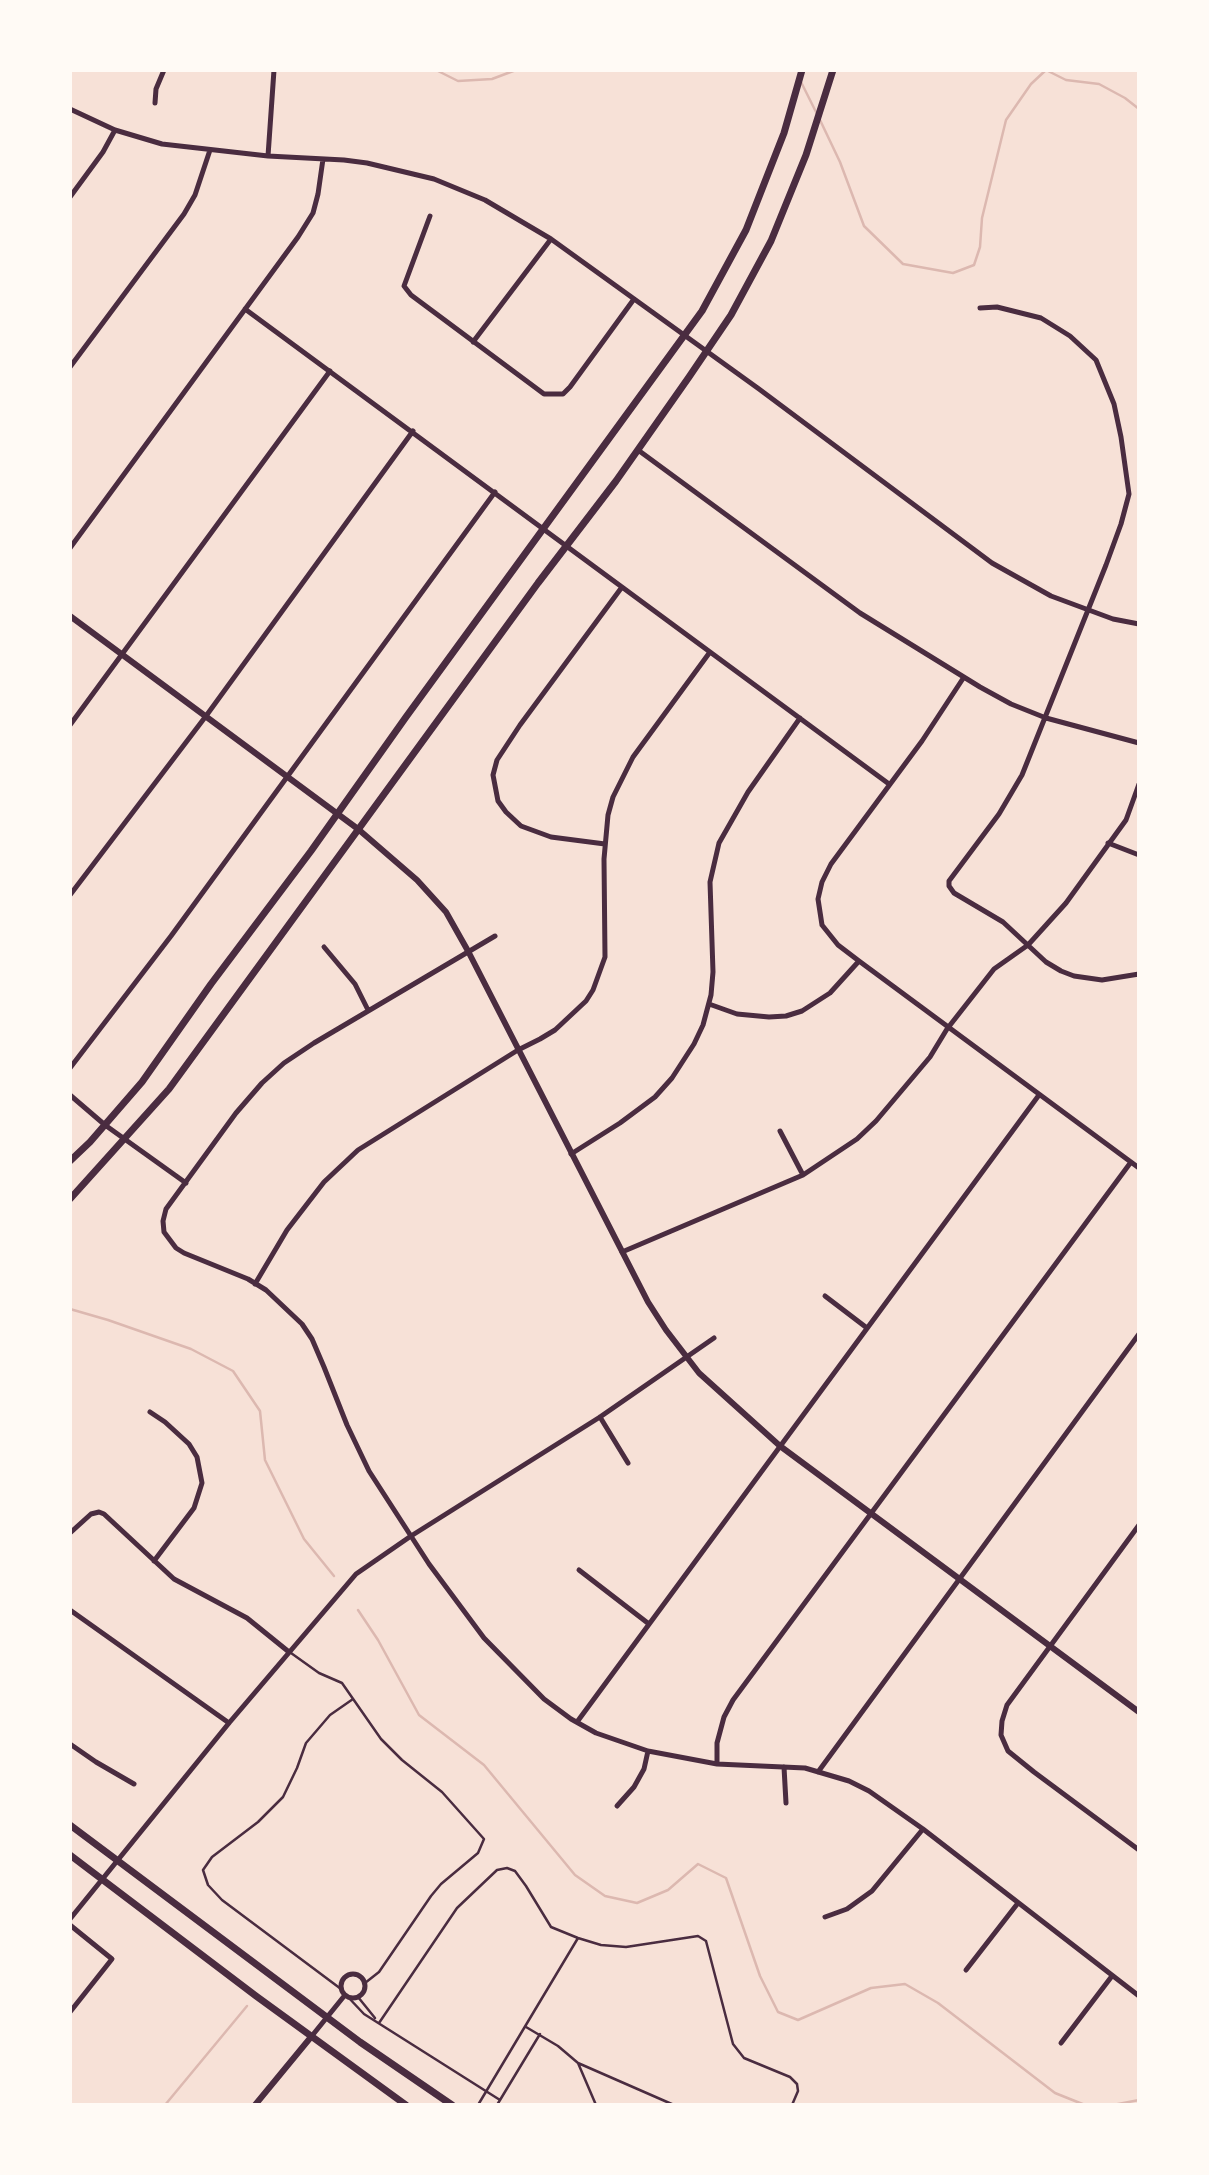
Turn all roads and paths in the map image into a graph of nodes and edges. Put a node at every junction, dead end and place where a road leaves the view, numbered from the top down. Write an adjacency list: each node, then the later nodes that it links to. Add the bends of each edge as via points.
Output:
1 (164, 70): 5 (street)
2 (274, 70): 9 (street)
3 (802, 70): 17 (main road, via 784,133 746,230)
4 (832, 73): 19 (main road, via 786,208 750,280)
5 (155, 103)
6 (70, 109): 7 (street)
7 (115, 130): 8 (street, via 162,144); 11 (street)
8 (210, 150): 9 (street); 20 (street, via 184,214)
9 (268, 156): 10 (street)
10 (323, 159): 13 (street, via 367,163 434,179 485,200); 16 (street, via 313,213)
11 (70, 197)
12 (430, 216): 18 (street, via 404,286)
13 (551, 239): 14 (street); 18 (street)
14 (634, 299): 17 (street); 18 (street, via 570,387 556,396 532,387)
15 (980, 308): 29 (street, via 997,307 1041,318 1070,335 1096,360 1114,404 1129,494)
16 (245, 309): 21 (street); 27 (street)
17 (685, 336): 19 (street); 25 (main road)
18 (473, 342)
19 (706, 351): 23 (main road); 29 (street, via 992,563 1051,596)
20 (70, 367)
21 (330, 371): 22 (street); 33 (street)
22 (413, 431): 24 (street); 35 (street)
23 (638, 450): 26 (main road); 34 (street, via 860,613)
24 (495, 492): 25 (street); 40 (street)
25 (544, 530): 26 (street); 43 (main road)
26 (566, 546): 28 (street); 44 (main road)
27 (70, 548)
28 (622, 587): 32 (street); 46 (street, via 520,725 496,760 493,775 498,801 521,826 551,837)
29 (1088, 610): 31 (street); 37 (street)
30 (70, 616): 33 (street)
31 (1139, 624)
32 (710, 652): 36 (street); 46 (street, via 626,769 612,797)
33 (123, 654): 35 (street); 38 (street)
34 (964, 677): 37 (street); 41 (street)
35 (206, 716): 40 (street); 48 (street)
36 (800, 718): 41 (street); 56 (street, via 719,843 710,882 713,972)
37 (1046, 719): 39 (street); 50 (street, via 999,814 949,881 954,893)
38 (70, 725)
39 (1139, 743)
40 (288, 776): 43 (street); 60 (street)
41 (889, 784): 53 (street, via 831,864 818,899 822,925)
42 (1139, 784): 45 (street, via 1126,820)
43 (338, 813): 44 (street); 63 (main road, via 142,1082)
44 (358, 829): 52 (street, via 432,896); 65 (main road, via 169,1089)
45 (1108, 843): 47 (street); 50 (street, via 1066,903)
46 (605, 844): 59 (street, via 605,957 593,990 555,1030)
47 (1139, 855)
48 (70, 895)
49 (495, 936): 52 (street)
50 (1028, 945): 54 (street, via 1046,962 1074,976 1102,980); 58 (street, via 994,968)
51 (324, 947): 57 (street, via 355,985)
52 (468, 951): 57 (street); 59 (street)
53 (859, 961): 56 (street, via 830,993 786,1016 745,1015); 58 (street)
54 (1138, 974): 55 (street)
55 (1139, 983)
56 (709, 1004): 66 (street, via 694,1044 655,1097)
57 (368, 1010): 71 (street, via 314,1042 262,1083)
58 (947, 1029): 62 (street); 70 (street, via 930,1057 876,1121 840,1152)
59 (518, 1050): 66 (street); 74 (street, via 379,1135 340,1165 288,1230)
60 (70, 1068)
61 (70, 1095): 63 (street)
62 (1039, 1095): 68 (street); 76 (street)
63 (105, 1125): 65 (street); 67 (main road)
64 (780, 1131): 70 (street)
65 (126, 1139): 71 (street); 72 (main road)
66 (570, 1154): 73 (street)
67 (70, 1161)
68 (1130, 1161): 69 (street); 84 (street)
69 (1139, 1168)
70 (803, 1175): 73 (street)
71 (186, 1183): 74 (street, via 166,1209 163,1227 169,1240 184,1253)
72 (70, 1199)
73 (622, 1252): 79 (street, via 648,1302)
74 (255, 1284): 87 (street, via 285,1307 312,1339 364,1460)
75 (825, 1296): 76 (street)
76 (867, 1328): 82 (street)
77 (1139, 1334): 90 (street)
78 (715, 1338): 79 (street)
79 (687, 1359): 81 (street); 82 (street, via 716,1391)
80 (150, 1412): 88 (street, via 189,1444 202,1483 194,1508)
81 (600, 1417): 83 (street); 87 (street)
82 (780, 1446): 84 (street); 92 (street)
83 (628, 1463)
84 (870, 1513): 90 (street); 101 (street, via 733,1700 717,1743)
85 (1139, 1525): 93 (street)
86 (70, 1533): 88 (street, via 95,1512 104,1514)
87 (411, 1536): 94 (street, via 356,1574); 97 (street, via 500,1657 544,1699)
88 (154, 1561): 94 (street, via 184,1586 247,1618)
89 (579, 1570): 92 (street)
90 (959, 1579): 93 (street); 103 (street)
91 (70, 1610): 98 (street)
92 (649, 1624): 97 (street)
93 (1050, 1646): 96 (street); 109 (street, via 1007,1705 1002,1721 1004,1745)
94 (289, 1652): 95 (lane, via 319,1673 337,1679); 98 (street)
95 (354, 1699): 120 (lane, via 381,1739 442,1792 484,1839 469,1861 441,1884 379,1972); 121 (lane, via 330,1715 306,1743 282,1797 203,1870 208,1885 222,1900)
96 (1138, 1708)
97 (577, 1722): 100 (street)
98 (229, 1723): 111 (street)
99 (70, 1744): 104 (street)
100 (648, 1751): 101 (street); 106 (street, via 634,1787)
101 (717, 1764): 102 (street)
102 (784, 1767): 103 (street); 105 (street)
103 (818, 1772): 108 (street, via 869,1791)
104 (134, 1784)
105 (786, 1803)
106 (617, 1806)
107 (70, 1825): 111 (main road)
108 (923, 1829): 113 (street); 114 (street, via 872,1891 847,1909)
109 (1139, 1850)
110 (70, 1855): 112 (main road)
111 (117, 1861): 112 (street); 125 (main road)
112 (102, 1879): 115 (street); 129 (main road)
113 (1018, 1903): 118 (street); 119 (street)
114 (825, 1917)
115 (70, 1919)
116 (70, 1925): 124 (street, via 112,1959)
117 (578, 1938): 126 (lane, via 551,1927 514,1871 497,1870 457,1908); 127 (lane); 141 (lane, via 626,1947 698,1936 706,1941 737,2052 790,2077 798,2091)
118 (965, 1970)
119 (1112, 1976): 122 (street); 130 (street)
120 (365, 1983): 121 (street, via 362,1976 349,1974 343,1979); 123 (street)
121 (344, 1993): 123 (street); 125 (street); 126 (lane, via 354,2006)
122 (1139, 1996)
123 (358, 1997): 126 (lane)
124 (70, 2012)
125 (327, 2017): 129 (street); 136 (main road)
126 (380, 2023): 132 (lane)
127 (526, 2027): 128 (lane); 132 (lane)
128 (540, 2034): 131 (lane); 133 (lane)
129 (311, 2037): 134 (street); 135 (main road)
130 (1061, 2043)
131 (578, 2063): 139 (lane); 140 (lane)
132 (486, 2092): 133 (lane); 137 (lane)
133 (500, 2100): 138 (lane)
134 (255, 2105)
135 (406, 2105)
136 (452, 2105)
137 (478, 2105)
138 (497, 2105)
139 (596, 2105)
140 (674, 2105)
141 (792, 2105)

